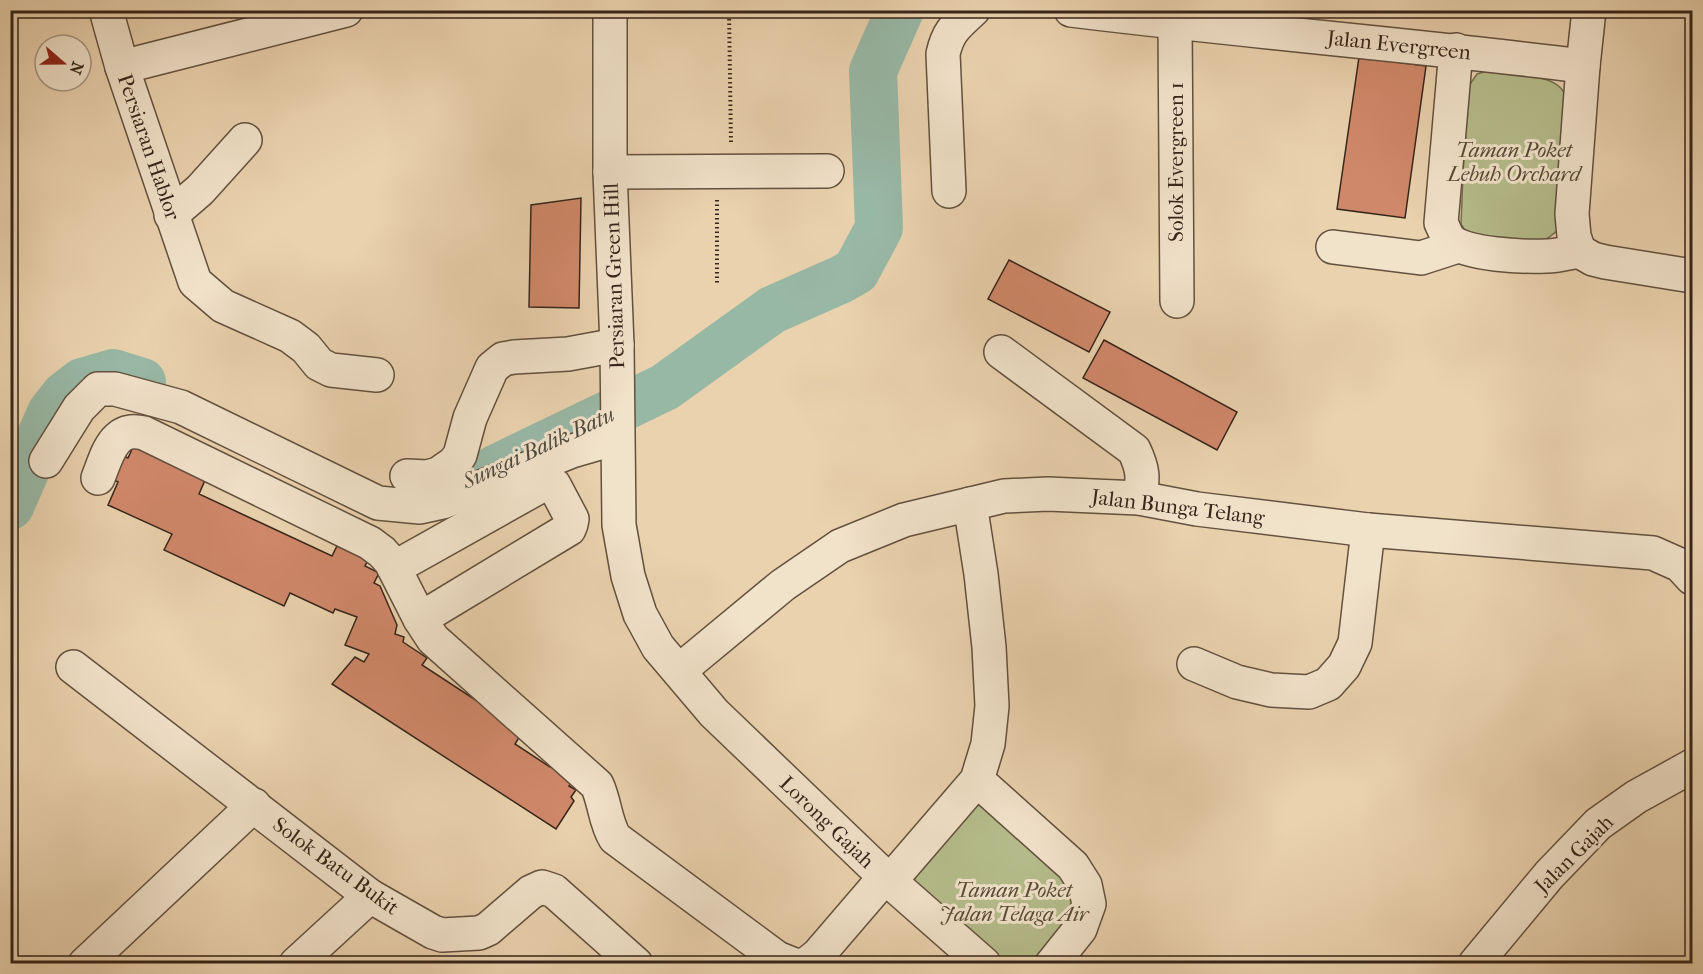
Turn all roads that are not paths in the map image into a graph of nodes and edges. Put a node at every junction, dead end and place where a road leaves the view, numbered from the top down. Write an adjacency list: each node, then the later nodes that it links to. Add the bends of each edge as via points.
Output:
1 (106, 10): 12 (street, Persiaran Hablor)
2 (610, 10): 15 (street, Persiaran Green Hill)
3 (973, 10): 16 (street, via 946,38 943,54)
4 (1071, 10): 8 (street, Jalan Evergreen)
5 (1589, 10): 11 (street)
6 (333, 12): 12 (street)
7 (1230, 19): 8 (street, Jalan Evergreen); 9 (street, Jalan Evergreen)
8 (1175, 23): 22 (street, Solok Evergreen 1)
9 (1326, 24): 10 (street, Jalan Evergreen)
10 (1455, 50): 11 (street, Jalan Evergreen); 18 (street, via 1441,223 1448,238)
11 (1583, 66): 20 (street, via 1572,214)
12 (122, 67): 17 (street, Persiaran Hablor)
13 (245, 140): 17 (street, via 200,190)
14 (827, 171): 15 (street)
15 (610, 172): 24 (street, Persiaran Green Hill)
16 (949, 191)
17 (171, 215): 25 (street, Persiaran Hablor, via 195,282 223,306 290,336 319,364 331,370)
18 (1458, 246): 19 (street, via 1421,258); 20 (street, via 1502,254 1548,256)
19 (1333, 247)
20 (1580, 251): 21 (street, via 1605,262)
21 (1692, 276)
22 (1177, 301)
23 (1001, 352): 30 (street, via 1134,450 1142,466)
24 (617, 356): 26 (street, Persiaran Green Hill); 28 (street, via 568,354 503,359 492,368 454,463 438,474)
25 (377, 375)
26 (617, 429): 27 (street, via 572,451 443,502 420,507 378,503 182,407 115,389 98,389 79,408); 38 (street, Persiaran Green Hill, via 619,525 628,576 640,614 658,648)
27 (46, 461)
28 (407, 476)
29 (98, 478): 33 (street, via 113,443 124,433 144,433 370,543)
30 (1139, 498): 31 (street, Jalan Bunga Telang, via 1048,494 1004,496); 32 (street, Jalan Bunga Telang)
31 (970, 504): 38 (street, Jalan Bunga Telang, via 904,520 840,546 783,585); 40 (street, via 988,636 992,706 988,744)
32 (1368, 530): 34 (street, Jalan Bunga Telang, via 1653,553 1680,565); 36 (street, via 1355,643 1344,666 1328,684 1309,693 1271,690 1237,682)
33 (394, 568): 35 (street); 35 (street, via 549,482 572,519 569,529)
34 (1692, 578)
35 (420, 619): 44 (street, via 433,639 597,785 608,827 615,838)
36 (1194, 664)
37 (73, 667): 41 (street, Solok Batu Bukit)
38 (679, 671): 42 (street, Lorong Gajah, via 714,713)
39 (1692, 766): 50 (street, Jalan Gajah, via 1636,797 1598,824 1549,875)
40 (977, 780): 42 (street); 49 (street, via 1073,866 1085,885 1089,904 1080,929)
41 (254, 805): 43 (street, Solok Batu Bukit); 45 (street)
42 (887, 879): 44 (street, via 818,955 808,963); 48 (street, Lorong Gajah)
43 (370, 896): 46 (street); 47 (street, Solok Batu Bukit, via 442,935 488,929 531,891 542,887 554,891)
44 (791, 962)
45 (85, 963)
46 (296, 963)
47 (636, 963)
48 (984, 963)
49 (1052, 963)
50 (1476, 963)

